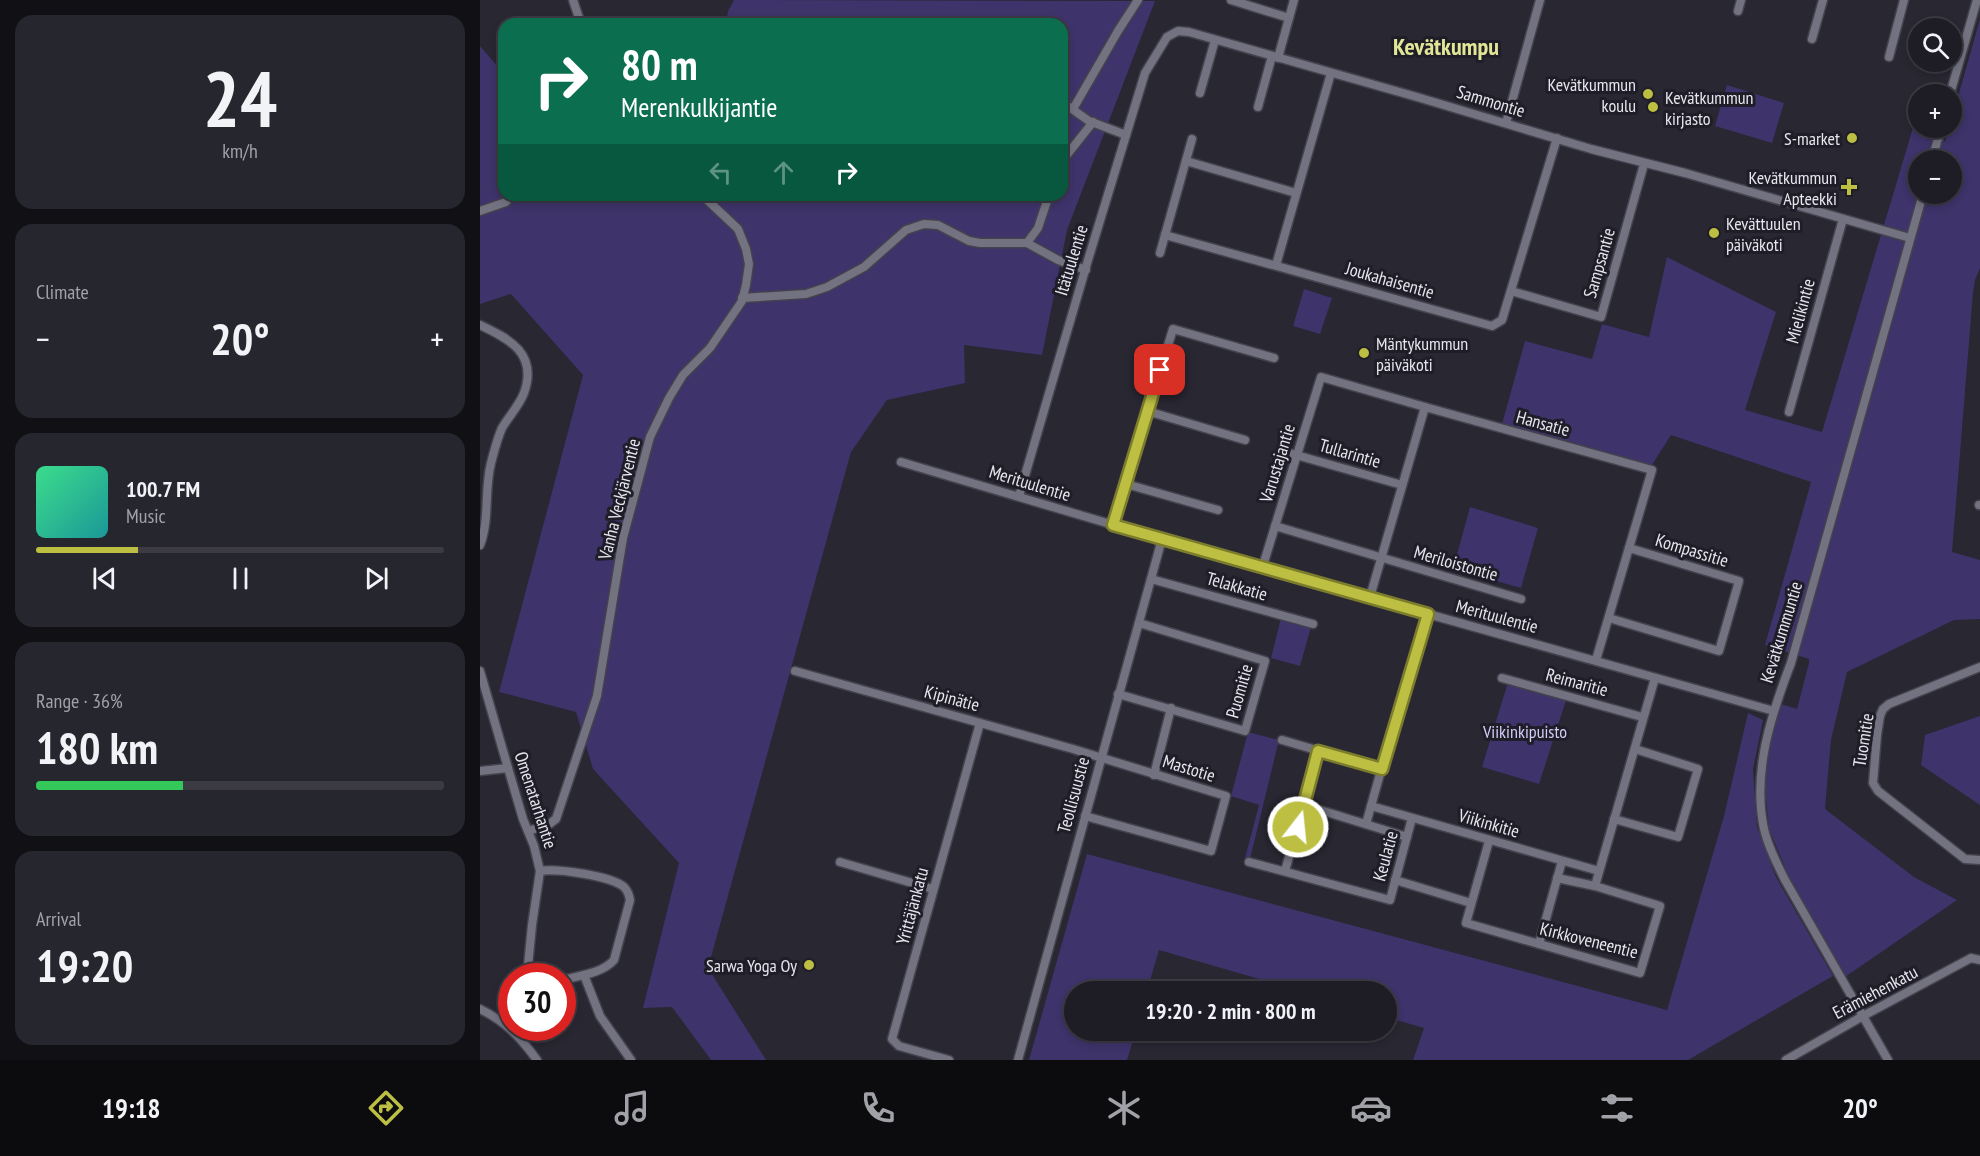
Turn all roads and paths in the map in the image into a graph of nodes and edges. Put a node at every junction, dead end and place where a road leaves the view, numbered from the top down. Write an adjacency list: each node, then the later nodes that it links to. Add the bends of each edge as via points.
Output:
1 (573, 0): 11 (street)
2 (1138, 0): 23 (street)
3 (1231, 0): 12 (street)
4 (1294, 0): 12 (street)
5 (1540, 0): 25 (street)
6 (1741, 0): 10 (street)
7 (1823, 0): 14 (street)
8 (1977, 0): 19 (street)
9 (1901, 1): 17 (street)
10 (1738, 11)
11 (578, 18)
12 (1289, 18): 16 (street)
13 (1167, 38): 15 (street, Sammontie, via 1182,31); 26 (street, Itätuulentie, via 1145,73)
14 (1812, 39)
15 (1215, 40): 16 (street, Sammontie); 20 (street)
16 (1275, 57): 18 (street, Sammontie); 22 (street)
17 (1889, 57)
18 (1331, 73): 25 (street, Sammontie); 32 (street)
19 (1953, 84)
20 (1200, 93)
21 (1068, 106): 23 (street)
22 (1258, 107)
23 (1073, 109): 24 (street)
24 (1093, 122): 26 (street); 29 (street)
25 (1506, 123): 27 (street, Sammontie)
26 (1126, 135): 44 (street, Itätuulentie)
27 (1557, 138): 31 (street, Sammontie); 45 (street, Joukahaisentie)
28 (1192, 139): 30 (street)
29 (1068, 153)
30 (1186, 161): 32 (street); 39 (street)
31 (1644, 164): 38 (street, Sammontie); 45 (street, Sampsantie, via 1601,316)
32 (1296, 193): 43 (street)
33 (507, 201): 37 (street)
34 (708, 201): 46 (street, Vanha Veckjärventie, via 738,229 746,249 749,264)
35 (1047, 201): 41 (street, via 1038,228)
36 (1920, 204): 40 (street, Kevätkummuntie)
37 (480, 211)
38 (1843, 219): 40 (street, Sammontie); 51 (street, Mielikintie)
39 (1165, 235): 42 (street); 43 (street, Joukahaisentie)
40 (1910, 238): 81 (street, Kevätkummuntie, via 1791,663)
41 (1027, 243): 44 (street); 46 (street, via 969,241 938,225 924,224 906,230 864,267 827,287 806,294)
42 (1160, 253)
43 (1276, 266): 45 (street, Joukahaisentie, via 1492,326 1502,320)
44 (1086, 270): 57 (street, Itätuulentie)
45 (1511, 291)
46 (742, 298): 98 (street, Vanha Veckjärventie, via 710,348 683,375 650,437 623,538 597,696 556,819)
47 (480, 325): 62 (street, via 504,336 519,349 528,374 524,392 502,428 494,451)
48 (1274, 358): 50 (street, via 1173,329)
49 (1425, 407): 53 (street, Varustajantie, via 1321,376); 56 (street); 63 (street, Hansatie, via 1652,470)
50 (1147, 411): 52 (street); 55 (street)
51 (1789, 412)
52 (1245, 440)
53 (1293, 454): 56 (street, Tullarintie); 60 (street, Varustajantie)
54 (901, 462): 57 (street, Merituulentie)
55 (1126, 484): 58 (street); 59 (street)
56 (1402, 485): 64 (street)
57 (1019, 496): 59 (street, Merituulentie)
58 (1218, 510)
59 (1113, 525): 61 (street, Merituulentie)
60 (1275, 526): 64 (street, Meriloistontie); 65 (street, Varustajantie)
61 (1162, 539): 66 (street, Teollisuustie); 67 (street, Merituulentie)
62 (480, 545)
63 (1629, 548): 70 (street, Hansatie); 70 (street, Kompassitie, via 1739,581 1734,601 1719,651)
64 (1382, 558): 67 (street); 68 (street, Meriloistontie)
65 (1265, 559)
66 (1151, 579): 71 (street, Teollisuustie); 72 (street, Telakkatie)
67 (1370, 597): 69 (street, Merituulentie)
68 (1521, 599)
69 (1428, 614): 73 (street, Merituulentie); 89 (street)
70 (1609, 618): 73 (street, Hansatie)
71 (1139, 623): 79 (street, Teollisuustie); 80 (street, Puomitie, via 1265,661 1245,731)
72 (1313, 624)
73 (1596, 660): 78 (street, Merituulentie)
74 (1980, 667): 101 (street, Tuomitie, via 1883,709 1873,783 1965,859)
75 (480, 671): 88 (street, Omenatarhantie)
76 (795, 671): 83 (street, Kipinätie)
77 (1502, 678): 82 (street, Reimaritie)
78 (1655, 678): 81 (street, Merituulentie); 82 (street)
79 (1118, 694): 80 (street, Puomitie); 87 (street, Teollisuustie)
80 (1171, 708): 91 (street)
81 (1774, 711): 120 (street, Kevätkummuntie, via 1760,781 1764,831 1785,880)
82 (1642, 717): 85 (street)
83 (980, 723): 87 (street, Kipinätie); 111 (street, Yrittäjänkatu)
84 (1282, 740): 86 (street)
85 (1635, 749): 96 (street); 96 (street, via 1698,769 1678,837)
86 (1318, 751): 89 (street); 92 (street)
87 (1101, 758): 91 (street, Mastotie); 94 (street, Teollisuustie)
88 (508, 768): 90 (street); 98 (street, Omenatarhantie)
89 (1382, 769): 93 (street)
90 (480, 771)
91 (1154, 774): 94 (street, Mastotie, via 1226,796 1211,851)
92 (1304, 805): 97 (street); 107 (street)
93 (1371, 806): 95 (street, Viikinkitie); 97 (street)
94 (1086, 816): 125 (street, Teollisuustie)
95 (1412, 818): 99 (street, Keulatie); 100 (street, Viikinkitie)
96 (1614, 819): 106 (street)
97 (1366, 824): 99 (street)
98 (528, 831): 105 (street, Omenatarhantie)
99 (1407, 837): 109 (street, Keulatie)
100 (1489, 841): 102 (street, Viikinkitie); 112 (street)
101 (1980, 860)
102 (1562, 861): 106 (street, Viikinkitie); 108 (street)
103 (840, 862): 111 (street)
104 (1249, 862): 107 (street, Keulatie)
105 (540, 871): 115 (street, Omenatarhantie); 116 (street, via 581,873 615,882 628,892 630,900 614,960)
106 (1599, 871): 110 (street)
107 (1285, 872): 109 (street, Keulatie, via 1390,900)
108 (1557, 878): 110 (street, Kirkkoveneentie); 113 (street)
109 (1395, 880): 112 (street)
110 (1595, 886): 113 (street, Kirkkoveneentie, via 1660,906 1640,973)
111 (933, 889): 124 (street, Yrittäjänkatu, via 892,1039 899,1046)
112 (1471, 903): 113 (street, Kirkkoveneentie, via 1466,923)
113 (1539, 944)
114 (1980, 960): 120 (street, Erämiehenkatu, via 1971,958)
115 (529, 963)
116 (584, 975): 117 (street); 123 (street, via 600,1016)
117 (576, 977)
118 (480, 1009): 119 (street)
119 (498, 1016)
120 (1863, 1016): 126 (street, Erämiehenkatu); 127 (street, Kevätkummuntie)
121 (523, 1041): 122 (street)
122 (537, 1060)
123 (632, 1060)
124 (950, 1060)
125 (1018, 1060)
126 (1786, 1060)
127 (1888, 1060)

